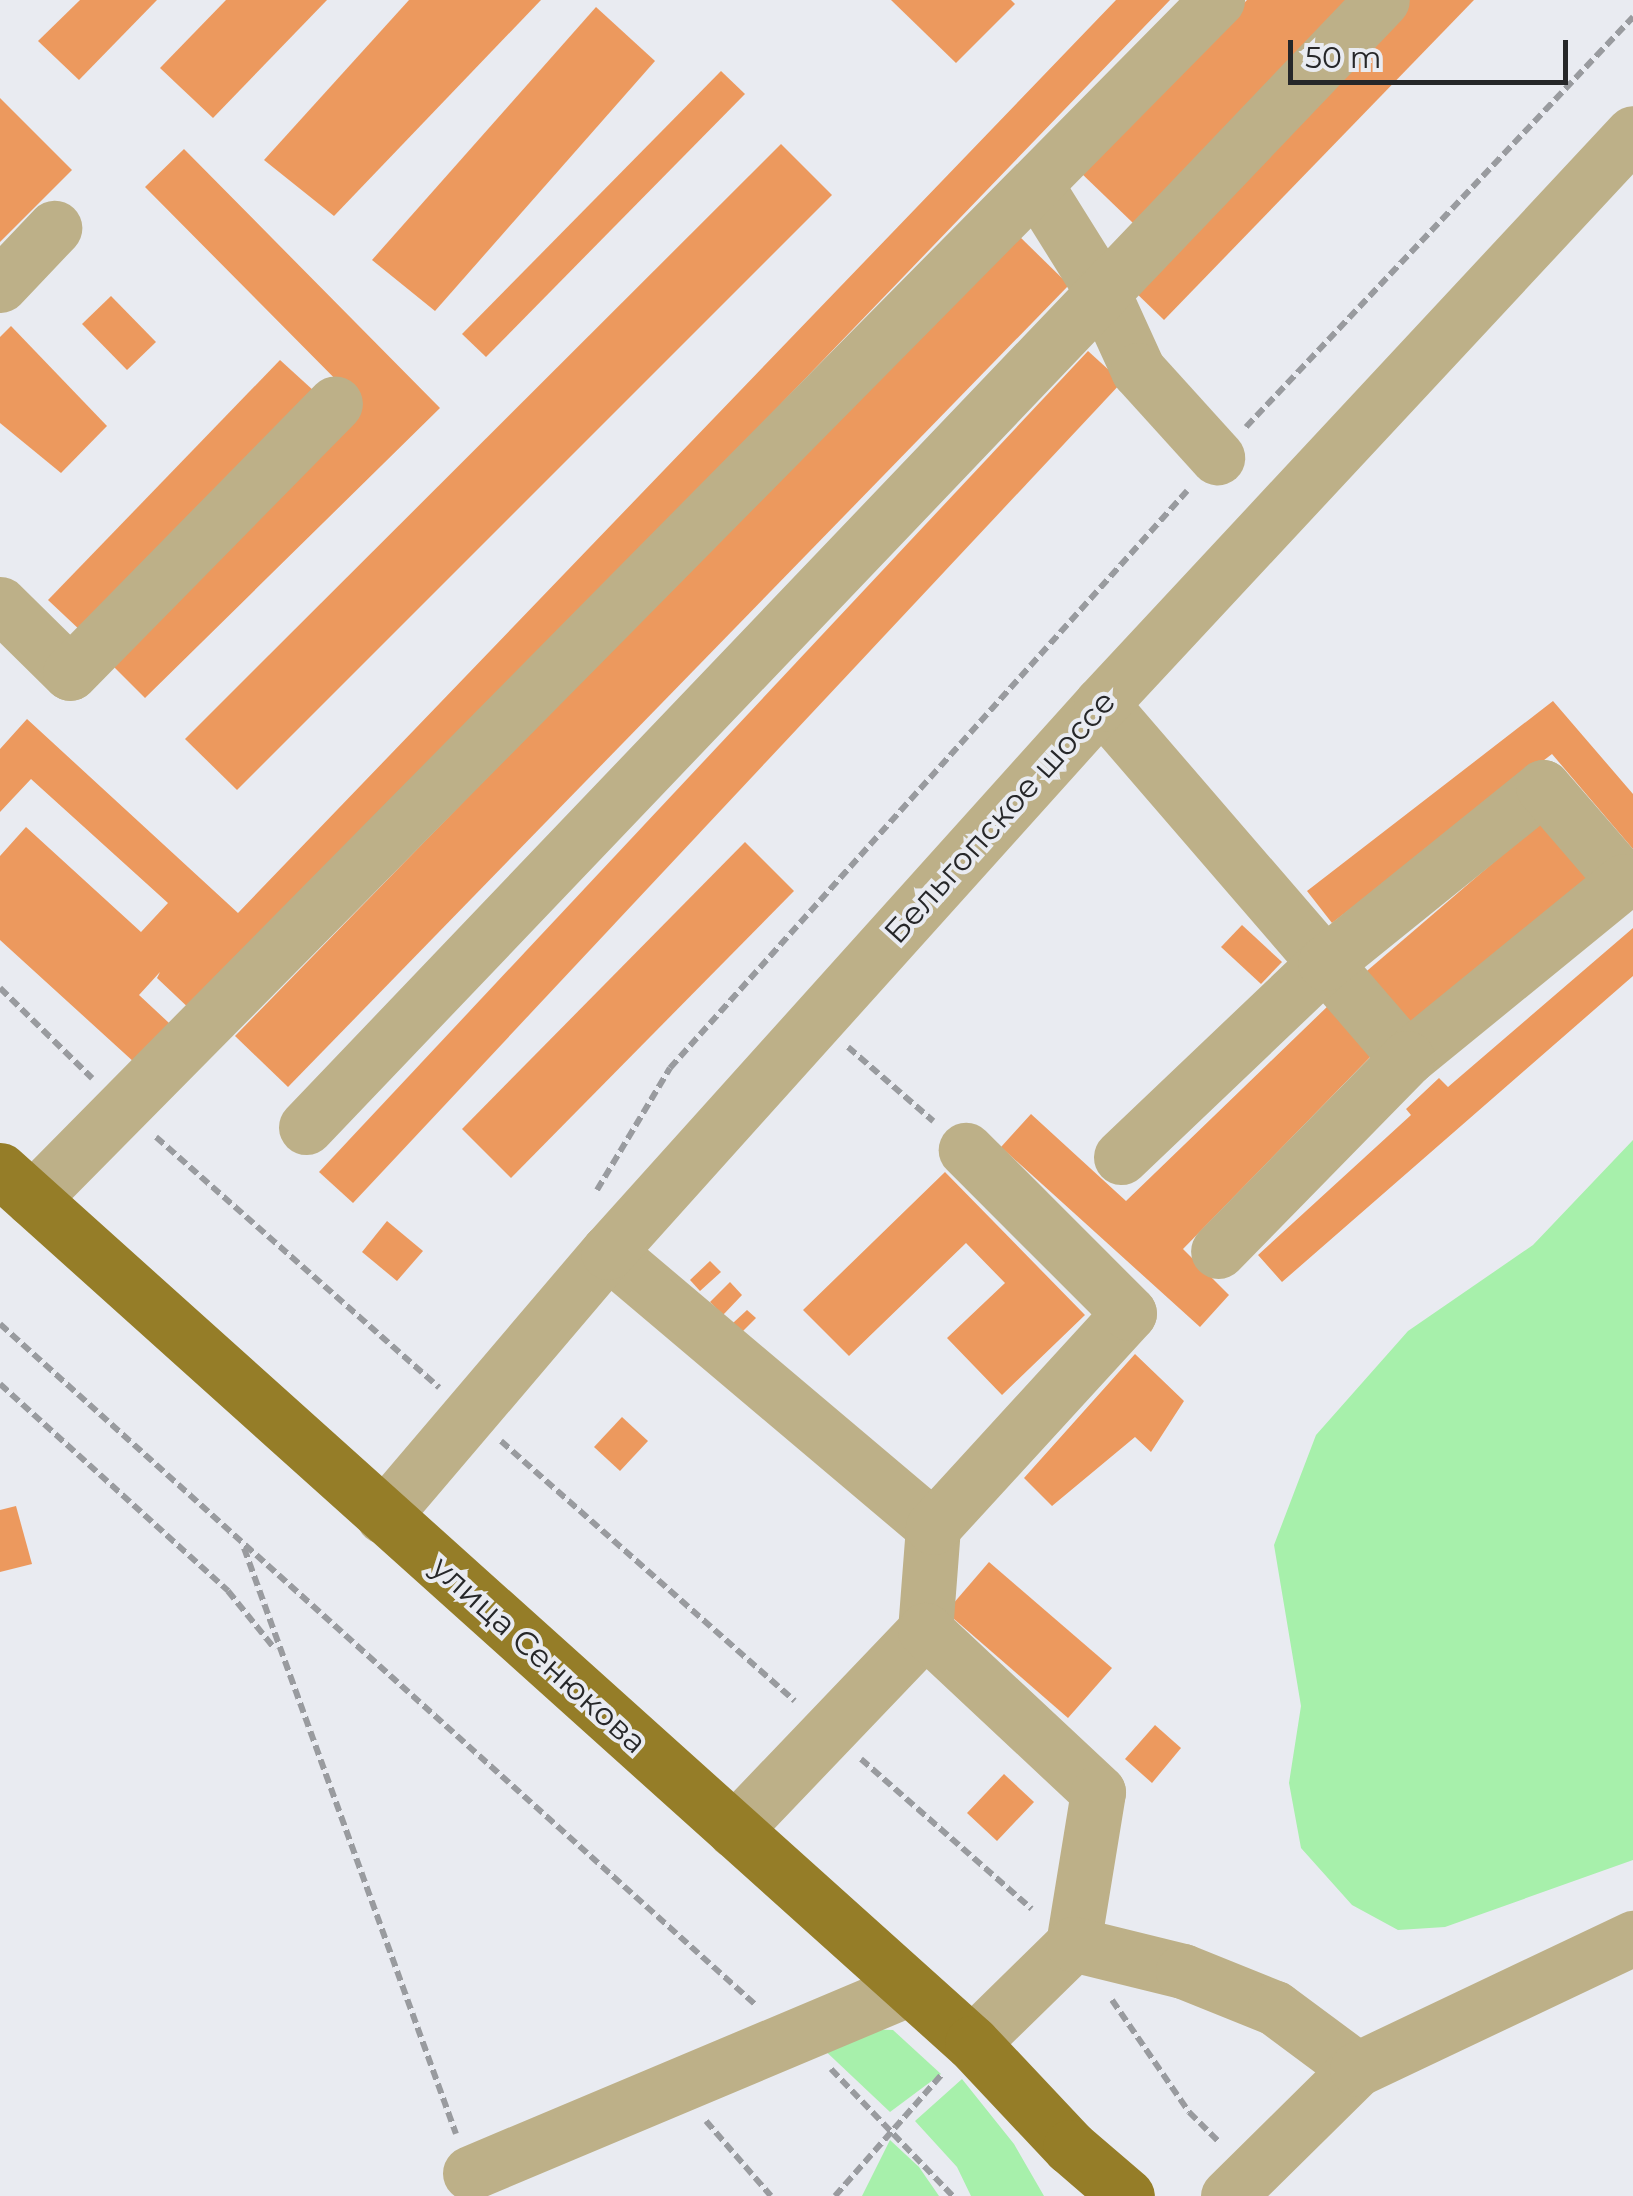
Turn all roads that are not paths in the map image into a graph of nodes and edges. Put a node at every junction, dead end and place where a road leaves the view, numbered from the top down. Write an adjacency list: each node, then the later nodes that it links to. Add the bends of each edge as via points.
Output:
1 (1216, 0): 4 (street)
2 (1382, 0): 7 (street)
3 (1633, 133): 11 (street, Бельгопское шоссе)
4 (1036, 186): 7 (street); 17 (street, via 125,1110)
5 (54, 228): 6 (street)
6 (0, 285)
7 (1102, 291): 9 (street, via 1138,370); 14 (street)
8 (336, 403): 10 (street, via 70,673)
9 (1217, 458)
10 (0, 604)
11 (1101, 704): 12 (street); 19 (street, Бельгопское шоссе)
12 (1325, 963): 13 (street); 13 (street, via 1543,787 1624,882); 16 (street)
13 (1407, 1058): 18 (street)
14 (306, 1127)
15 (966, 1150): 21 (street, via 1129,1314)
16 (1121, 1156)
17 (16, 1184): 20 (main road, улица Сенюкова)
18 (1218, 1251)
19 (608, 1252): 20 (street, Бельгопское шоссе, via 454,1391); 21 (street)
20 (383, 1516): 23 (main road, улица Сенюкова)
21 (933, 1527): 22 (street)
22 (925, 1630): 23 (street); 25 (street, via 1098,1792)
23 (734, 1830): 26 (main road, улица Сенюкова)
24 (1633, 1938): 28 (street)
25 (1073, 1944): 27 (street); 28 (street, via 1182,1971 1276,2008)
26 (910, 1988): 27 (main road, улица Сенюкова); 30 (street)
27 (972, 2043): 29 (main road, улица Сенюкова)
28 (1357, 2069): 32 (street)
29 (1076, 2172): 31 (main road, улица Сенюкова)
30 (470, 2173)
31 (1127, 2196)
32 (1228, 2196)

